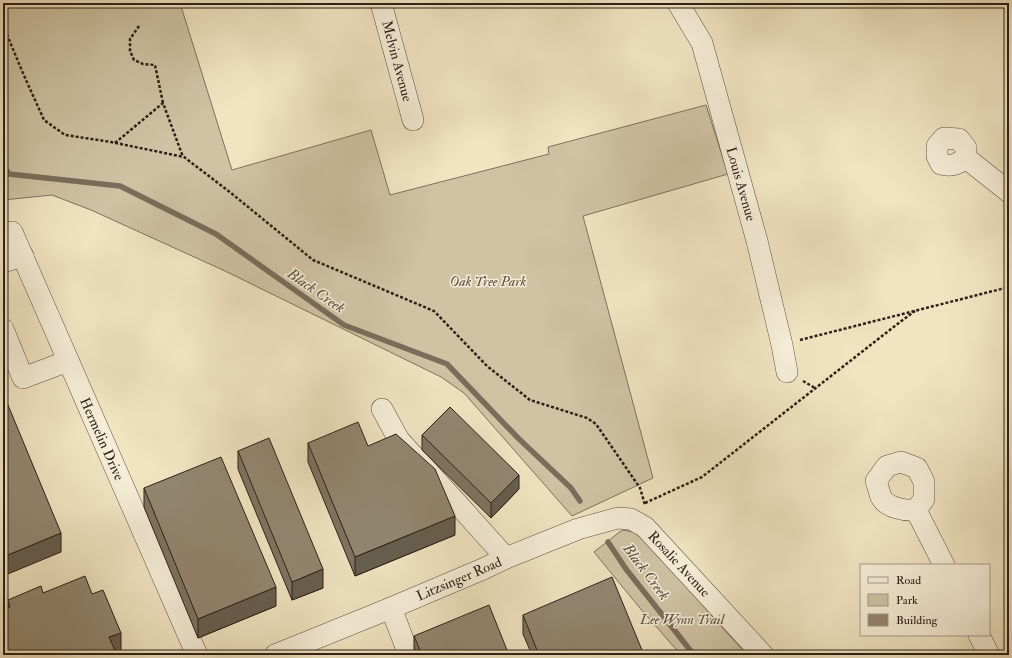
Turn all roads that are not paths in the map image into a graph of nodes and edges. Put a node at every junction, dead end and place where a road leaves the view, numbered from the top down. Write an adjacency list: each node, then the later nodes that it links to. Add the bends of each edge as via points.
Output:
1 (381, 3): 3 (street, Melvin Avenue)
2 (678, 3): 10 (street, Louis Avenue, via 702,43 757,241)
3 (413, 120)
4 (966, 158): 5 (street)
5 (1009, 192)
6 (3, 234): 7 (street, Hermelin Drive, via 12,232)
7 (13, 259): 9 (street, Hermelin Drive)
8 (3, 329): 9 (street, via 23,378)
9 (68, 360): 18 (street, Hermelin Drive)
10 (787, 372)
11 (382, 410): 14 (street, via 399,440)
12 (916, 510): 15 (street)
13 (645, 519): 14 (street, Litzsinger Road, via 618,518 578,529); 21 (street, Rosalie Avenue)
14 (506, 558): 16 (street, Litzsinger Road)
15 (943, 564)
16 (391, 608): 19 (street, Litzsinger Road); 20 (street)
17 (980, 636): 22 (street)
18 (197, 655)
19 (275, 655)
20 (409, 655)
21 (763, 655)
22 (989, 655)

